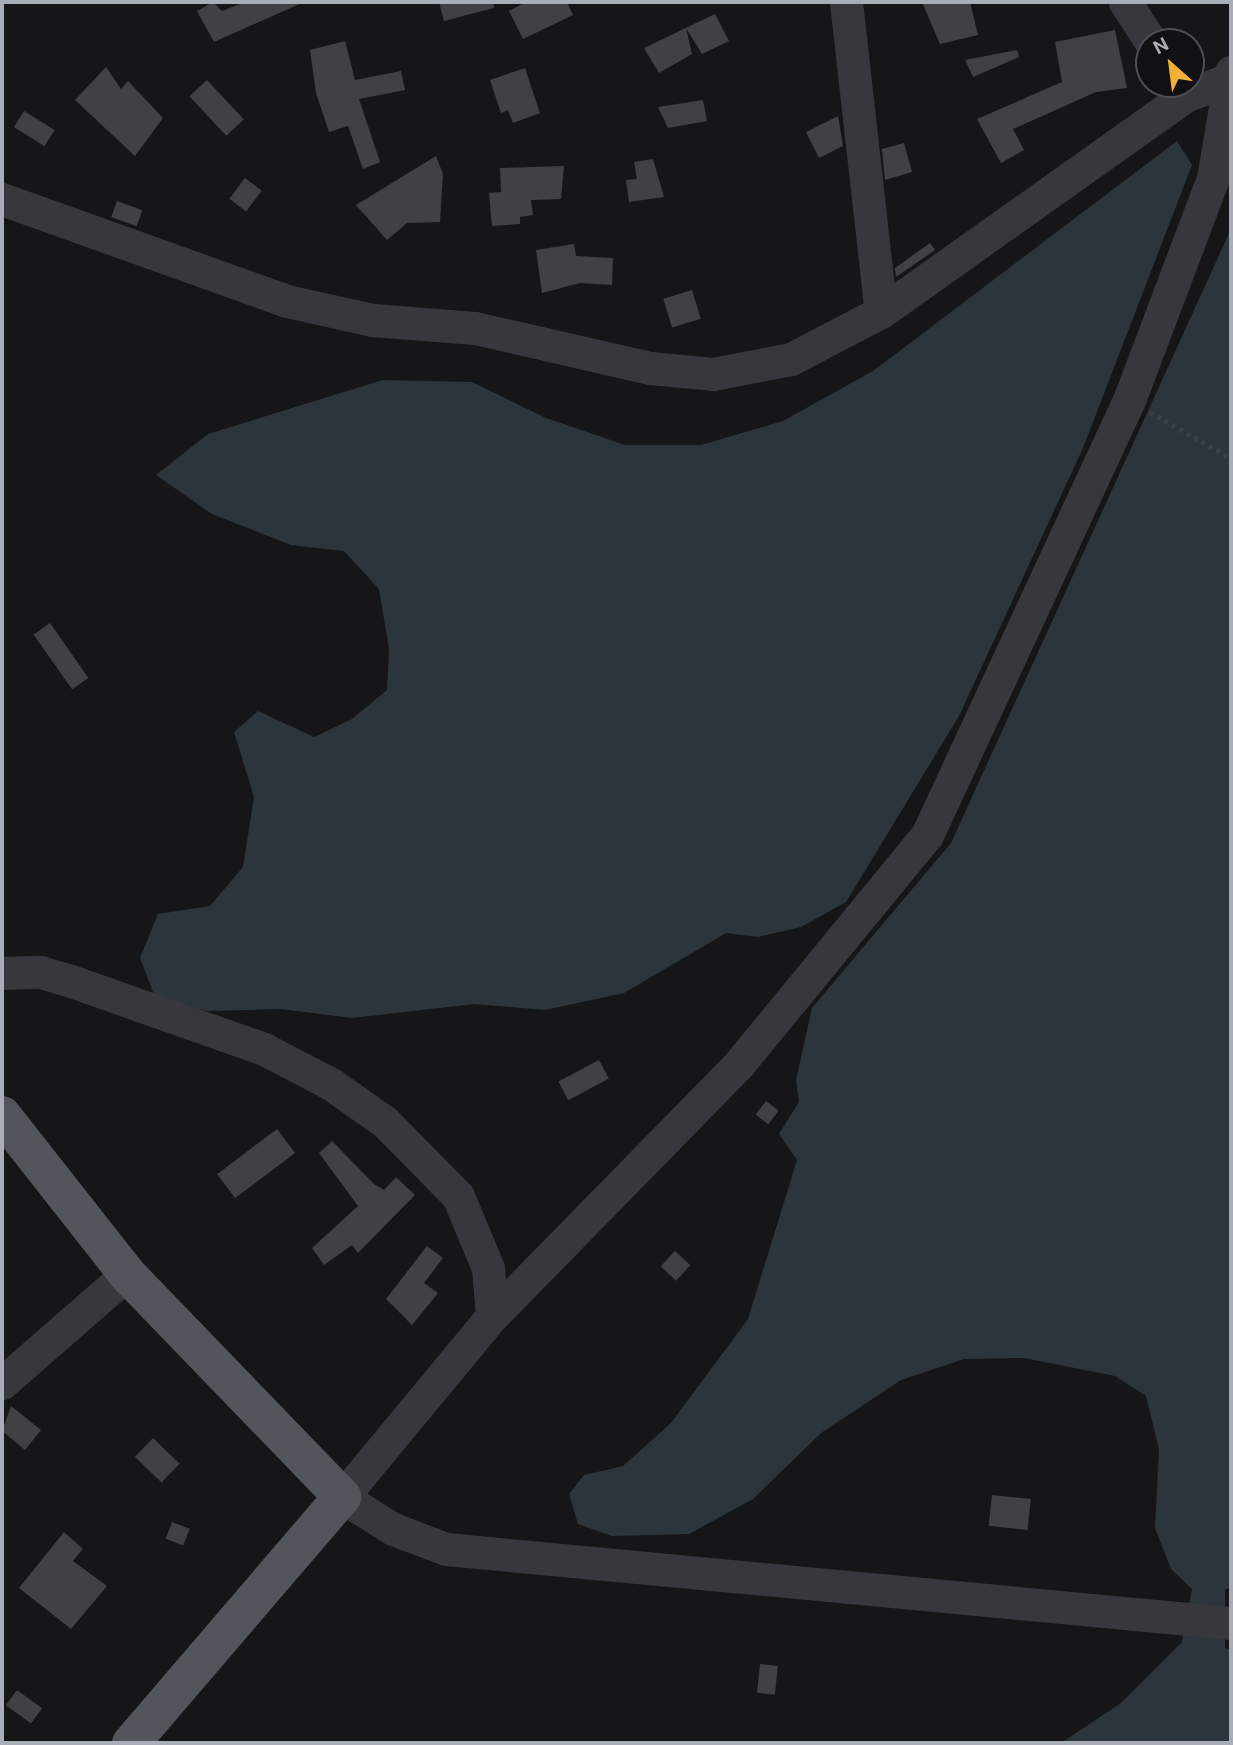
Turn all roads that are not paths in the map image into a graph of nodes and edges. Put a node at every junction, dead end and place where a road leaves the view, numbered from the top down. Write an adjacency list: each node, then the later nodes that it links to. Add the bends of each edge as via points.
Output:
1 (846, 2): 8 (street)
2 (1125, 2): 3 (street)
3 (1142, 28)
4 (1229, 76): 5 (street); 12 (street, via 1213,178 1129,400 927,835 739,1064)
5 (1205, 83)
6 (1171, 98): 8 (street)
7 (2, 199): 8 (street, via 287,301 373,320 475,328 650,368 713,374 791,359)
8 (881, 312)
9 (2, 973): 12 (street, via 40,972 71,981 264,1049 331,1084 384,1122 458,1196 488,1268)
10 (2, 1115): 11 (main road)
11 (127, 1274): 13 (street); 14 (main road)
12 (492, 1316): 14 (street)
13 (2, 1383)
14 (342, 1497): 15 (street, via 393,1529 446,1549); 16 (main road)
15 (1231, 1623)
16 (131, 1743)

